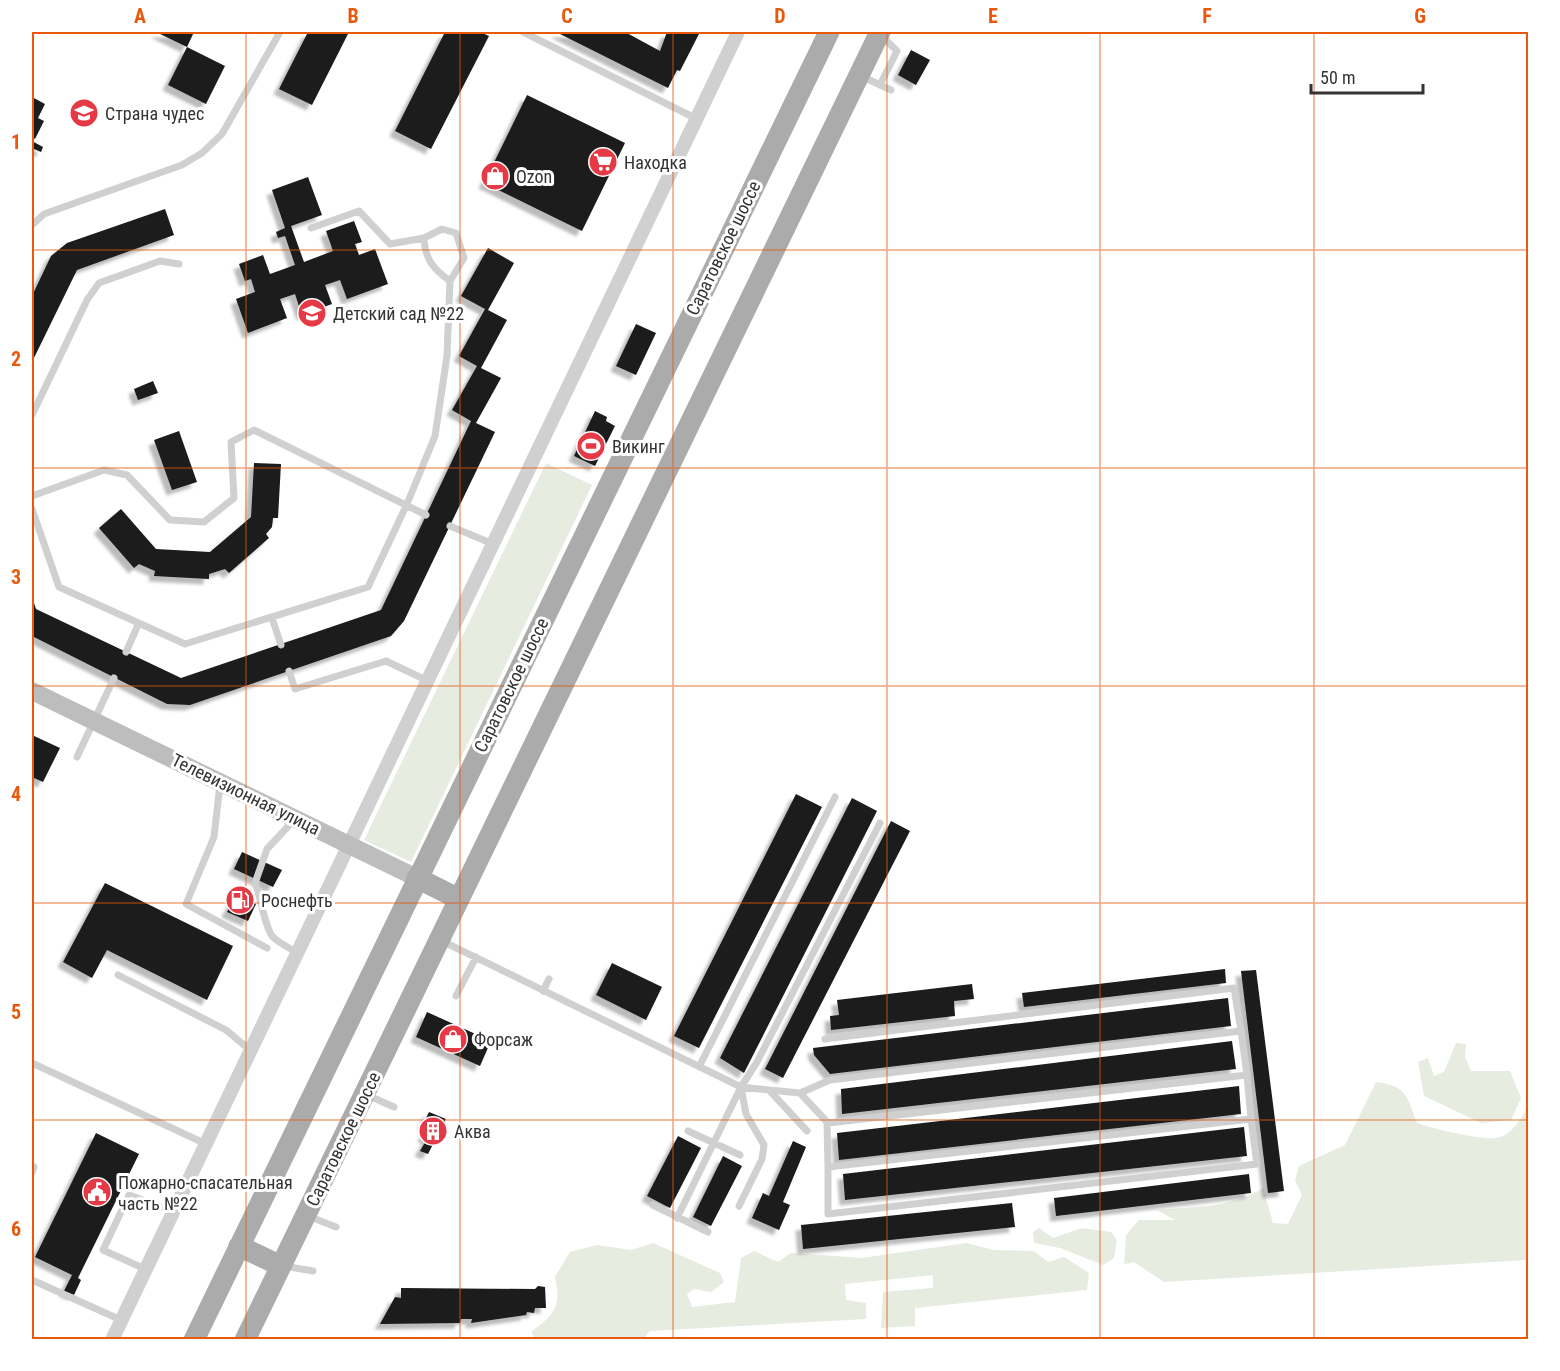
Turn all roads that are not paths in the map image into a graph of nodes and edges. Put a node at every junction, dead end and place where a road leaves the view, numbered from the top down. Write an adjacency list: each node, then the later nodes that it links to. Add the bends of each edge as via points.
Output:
1 (280, 32): 10 (lane, via 222,134 202,153 182,165 44,214)
2 (525, 32): 9 (lane)
3 (738, 32): 9 (street)
4 (829, 32): 37 (main road, Саратовское шоссе)
5 (880, 32): 6 (main road, Саратовское шоссе); 7 (lane, via 897,51)
6 (859, 75): 7 (lane); 38 (main road, Саратовское шоссе)
7 (880, 85): 8 (lane)
8 (891, 90)
9 (697, 118): 21 (street)
10 (32, 225)
11 (311, 228): 12 (lane, via 359,211 390,244)
12 (424, 238): 14 (lane, via 425,254 435,270); 14 (lane, via 441,229 456,233 464,258)
13 (179, 264): 15 (lane, via 160,261 99,283 87,300)
14 (450, 281): 17 (lane, via 447,356 435,436)
15 (32, 416)
16 (32, 496): 17 (lane, via 104,470 128,475 170,520 204,522 234,498 231,442 254,430)
17 (407, 504): 19 (lane); 22 (lane, via 368,587)
18 (32, 509): 23 (lane, via 59,587)
19 (426, 515)
20 (450, 526): 21 (lane)
21 (493, 544): 28 (street)
22 (272, 618): 23 (lane, via 185,644); 24 (lane)
23 (138, 625): 25 (lane)
24 (280, 645)
25 (126, 652)
26 (289, 671): 28 (lane, via 295,689 386,661)
27 (114, 678): 30 (lane)
28 (428, 681): 36 (street)
29 (32, 692): 30 (street, Телевизионная улица)
30 (93, 721): 31 (lane); 32 (street, Телевизионная улица)
31 (76, 757)
32 (221, 782): 34 (street, Телевизионная улица); 40 (lane, via 214,837 186,904)
33 (835, 797): 51 (lane)
34 (296, 818): 36 (street, Телевизионная улица); 41 (lane, via 267,849 255,883 272,937)
35 (880, 823): 53 (lane)
36 (349, 844): 37 (street, Телевизионная улица); 41 (street)
37 (417, 878): 38 (main road, Телевизионная улица); 75 (main road, Саратовское шоссе)
38 (459, 899): 39 (main road, Саратовское шоссе)
39 (439, 940): 42 (lane); 56 (main road, Саратовское шоссе)
40 (267, 948)
41 (297, 953): 49 (street)
42 (476, 957): 45 (lane); 46 (lane)
43 (118, 975): 49 (lane, via 226,1030)
44 (549, 979): 45 (lane)
45 (543, 991): 51 (lane)
46 (456, 996)
47 (1241, 1031): 48 (lane, via 1234,988); 52 (lane); 55 (lane, via 830,1080)
48 (825, 1039)
49 (250, 1050): 63 (street)
50 (32, 1063): 63 (lane)
51 (699, 1067): 53 (lane)
52 (1247, 1075): 58 (lane); 59 (lane)
53 (741, 1087): 54 (lane); 62 (lane); 69 (lane, via 746,1114 764,1145 762,1159)
54 (769, 1090): 55 (lane); 61 (lane)
55 (800, 1093): 59 (lane)
56 (364, 1094): 57 (lane); 71 (main road, Саратовское шоссе)
57 (394, 1107)
58 (1251, 1119): 66 (lane); 66 (lane, via 1257,1164 828,1214)
59 (827, 1123): 66 (lane)
60 (688, 1131): 62 (lane)
61 (807, 1131)
62 (714, 1142): 64 (lane); 72 (lane)
63 (206, 1144): 70 (street)
64 (740, 1155)
65 (32, 1166): 67 (lane)
66 (828, 1167)
67 (32, 1173)
68 (653, 1205): 72 (lane)
69 (739, 1206)
70 (173, 1211): 77 (street); 77 (lane, via 129,1195 103,1250)
71 (306, 1215): 73 (lane); 76 (main road, Саратовское шоссе)
72 (677, 1218): 74 (lane)
73 (336, 1227)
74 (708, 1232)
75 (239, 1246): 76 (main road); 82 (main road, Саратовское шоссе)
76 (281, 1266): 78 (lane); 83 (main road, Саратовское шоссе)
77 (145, 1269): 80 (street)
78 (313, 1271)
79 (32, 1280): 80 (lane)
80 (121, 1320): 81 (street)
81 (112, 1340)
82 (194, 1340)
83 (245, 1340)

